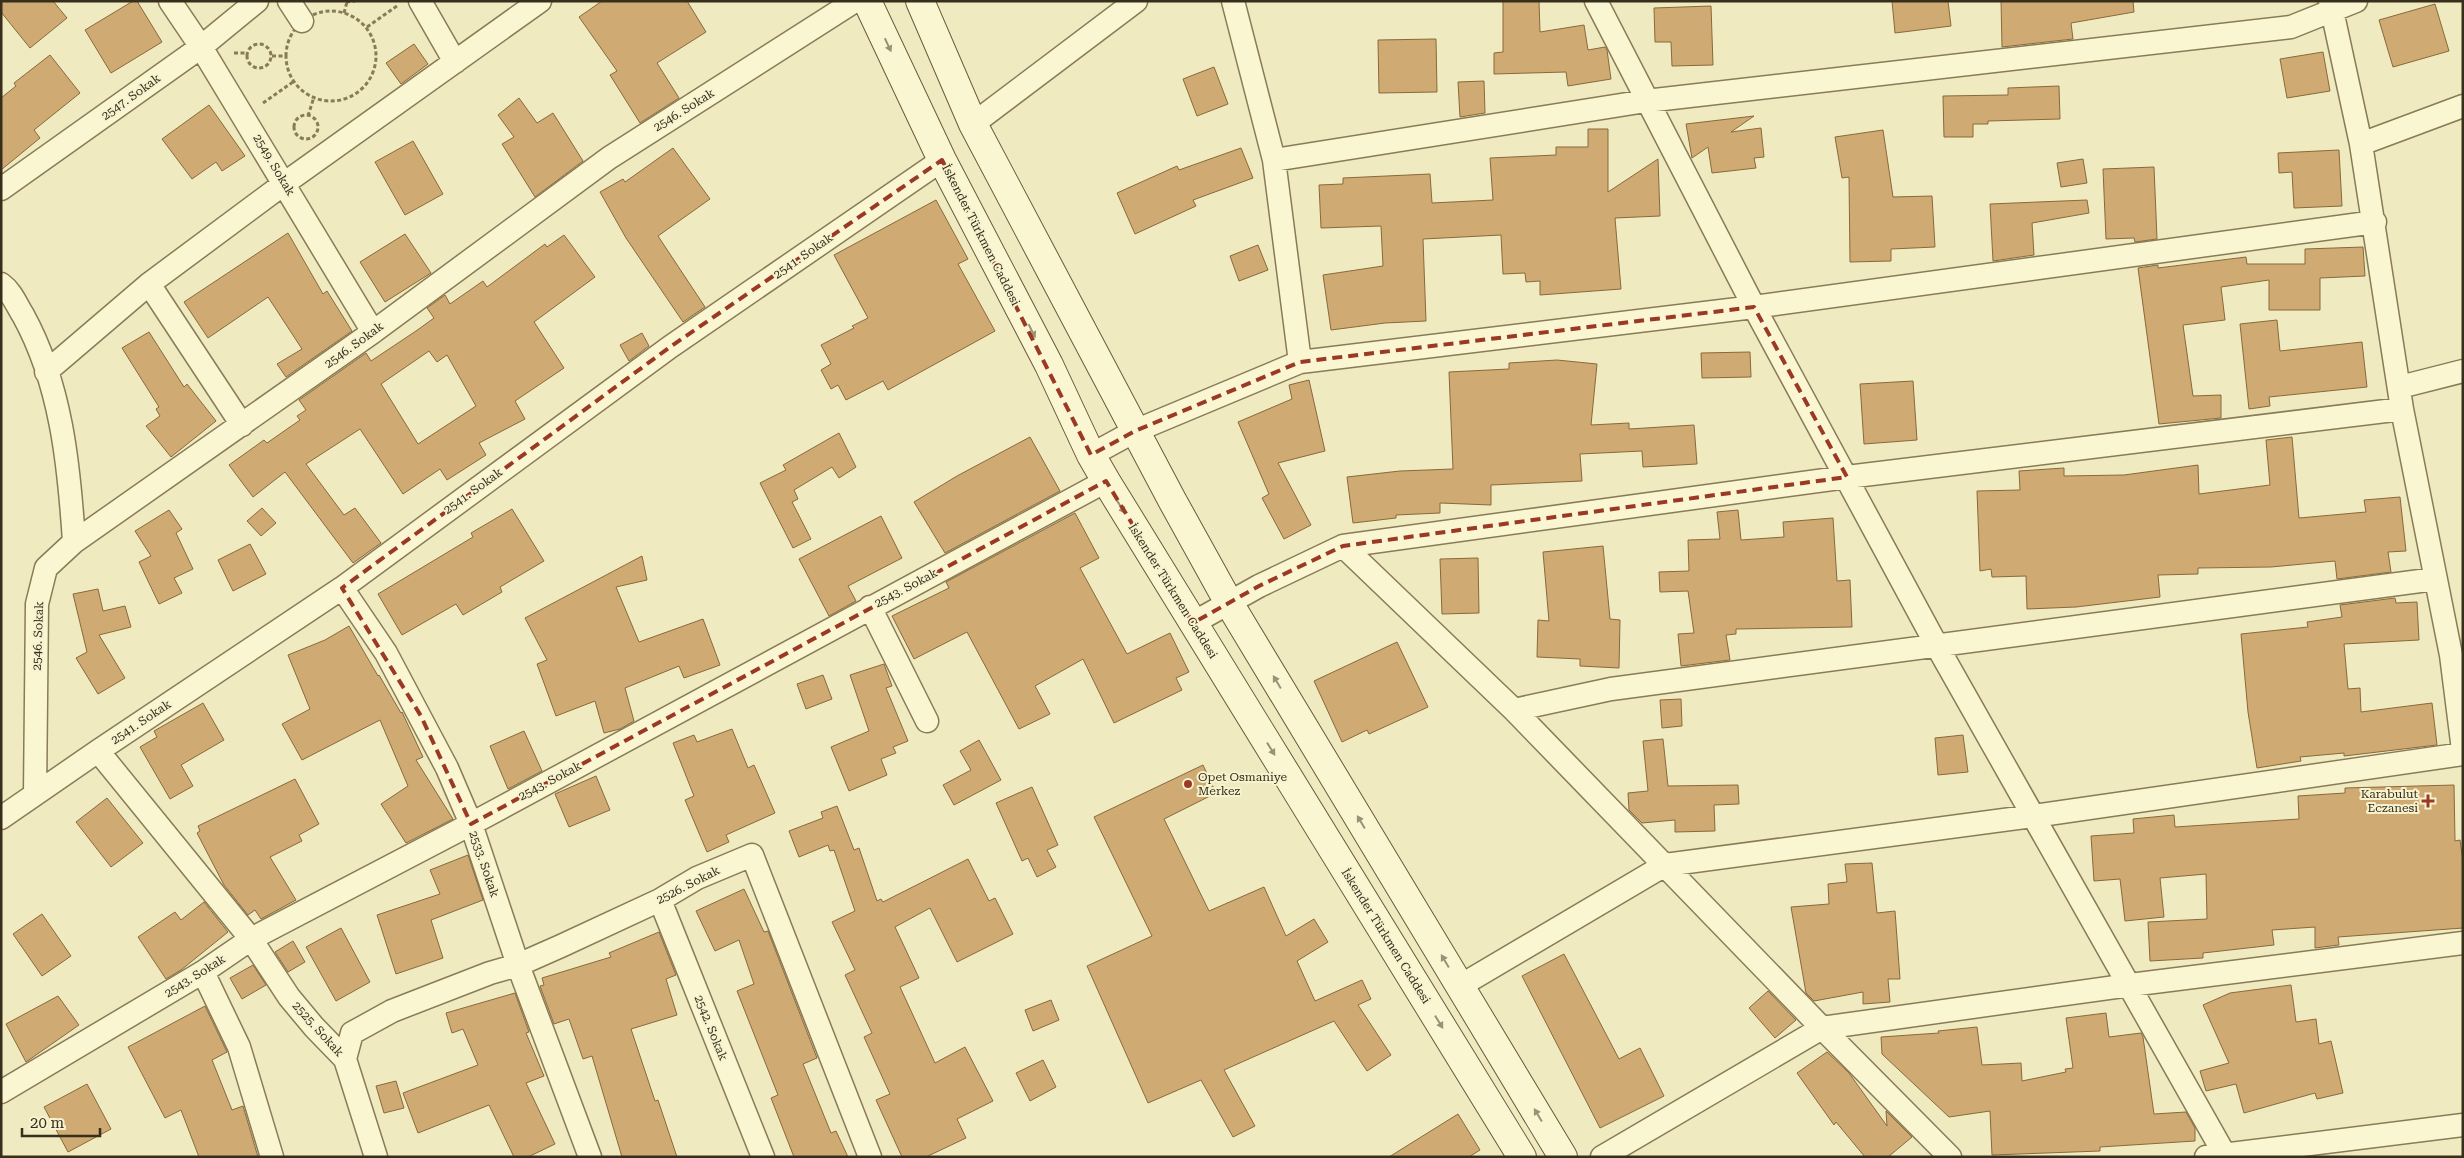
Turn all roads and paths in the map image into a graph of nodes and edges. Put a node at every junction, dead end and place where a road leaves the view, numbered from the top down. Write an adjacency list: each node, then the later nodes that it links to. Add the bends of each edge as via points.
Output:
1 (170, 1): 19 (street, 2549. Sokak)
2 (257, 1): 19 (street, 2547. Sokak)
3 (288, 1): 17 (street)
4 (355, 1): 13 (path)
5 (540, 1): 22 (street)
6 (856, 1): 39 (street, 2546. Sokak, via 609,158)
7 (867, 1): 31 (main road, İskender Türkmen Caddesi, one-way to 31)
8 (920, 1): 29 (main road)
9 (1136, 1): 29 (street)
10 (1233, 1): 32 (street)
11 (1596, 1): 25 (street)
12 (2356, 1): 15 (street)
13 (347, 2): 16 (path)
14 (411, 2): 18 (path); 22 (street)
15 (2332, 5): 25 (street, via 2291,28); 30 (street)
16 (344, 13): 17 (path, via 323,11); 18 (path)
17 (302, 20): 21 (path, via 288,41)
18 (367, 28): 24 (path, via 374,40 377,56 368,84 357,95 342,101 326,102)
19 (201, 46): 28 (street, 2549. Sokak); 34 (street, 2547. Sokak)
20 (272, 56): 20 (path, via 268,46 260,44 252,46 248,61 255,69 266,66); 21 (path)
21 (285, 56): 23 (path)
22 (455, 62): 33 (street)
23 (293, 82): 24 (path, via 304,93); 28 (path)
24 (314, 97): 27 (path)
25 (1646, 101): 32 (street); 38 (street)
26 (2463, 106): 30 (street)
27 (308, 116): 27 (path, via 301,115 296,122 294,132 300,138 312,137 317,131 318,124)
28 (244, 117): 33 (street, 2549. Sokak)
29 (973, 124): 45 (main road)
30 (2361, 144): 35 (street)
31 (942, 160): 46 (main road, İskender Türkmen Caddesi, one-way to 46, via 1049,365); 52 (street, 2541. Sokak, via 670,347)
32 (1274, 160): 40 (street)
33 (285, 183): 37 (street); 39 (street, 2549. Sokak)
34 (1, 189)
35 (2375, 222): 38 (street); 43 (street)
36 (1, 284): 42 (street, via 8,289 32,332)
37 (149, 284): 42 (street); 44 (street)
38 (1754, 307): 40 (street); 47 (street)
39 (373, 332): 44 (street, 2546. Sokak)
40 (1300, 362): 45 (street)
41 (2463, 371): 43 (street)
42 (46, 372): 49 (street, via 58,406 70,486)
43 (2401, 398): 47 (street); 51 (street)
44 (242, 426): 49 (street, 2546. Sokak)
45 (1135, 431): 46 (street); 53 (main road)
46 (1091, 455): 48 (main road, İskender Türkmen Caddesi)
47 (1847, 477): 50 (street); 56 (street)
48 (1106, 481): 54 (street, 2543. Sokak); 55 (main road, İskender Türkmen Caddesi, one-way to 55)
49 (74, 542): 63 (street, 2546. Sokak, via 46,568 37,604)
50 (1343, 546): 53 (street); 58 (street)
51 (2434, 579): 56 (street); 57 (street)
52 (342, 588): 61 (street, 2541. Sokak); 66 (street, 2533. Sokak, via 386,653 421,716)
53 (1229, 603): 55 (street); 73 (main road, one-way to 53)
54 (870, 607): 59 (street); 66 (street, 2543. Sokak)
55 (1193, 623): 85 (main road, İskender Türkmen Caddesi, one-way to 85)
56 (1937, 646): 58 (street, via 1611,689); 64 (street)
57 (2457, 653): 60 (street)
58 (1514, 710): 67 (street)
59 (928, 721)
60 (2463, 750)
61 (98, 751): 63 (street, 2541. Sokak); 69 (street, 2525. Sokak)
62 (2463, 754): 64 (street)
63 (35, 794): 65 (street, 2541. Sokak)
64 (2034, 816): 67 (street); 74 (street)
65 (1, 818)
66 (470, 824): 69 (street, 2543. Sokak); 71 (street, 2533. Sokak)
67 (1665, 865): 73 (street); 75 (street)
68 (660, 900): 71 (street, 2526. Sokak); 83 (street, 2542. Sokak); 84 (street, 2526. Sokak, via 697,878 752,855)
69 (251, 939): 72 (street, 2543. Sokak); 76 (street, 2525. Sokak, via 289,997)
70 (2463, 943): 74 (street)
71 (518, 965): 76 (street, 2526. Sokak, via 368,1023 352,1033); 82 (street, 2533. Sokak)
72 (203, 972): 77 (street, 2543. Sokak); 80 (street, via 240,1047)
73 (1460, 986): 86 (main road, one-way to 73)
74 (2130, 986): 75 (street); 79 (street)
75 (1822, 1028): 87 (street); 88 (street)
76 (345, 1059): 81 (street, 2525. Sokak)
77 (1, 1092)
78 (2463, 1125): 79 (street)
79 (2219, 1156)
80 (272, 1157)
81 (376, 1157)
82 (590, 1157)
83 (763, 1157)
84 (870, 1157)
85 (1522, 1157)
86 (1563, 1157)
87 (1602, 1157)
88 (1950, 1157)

